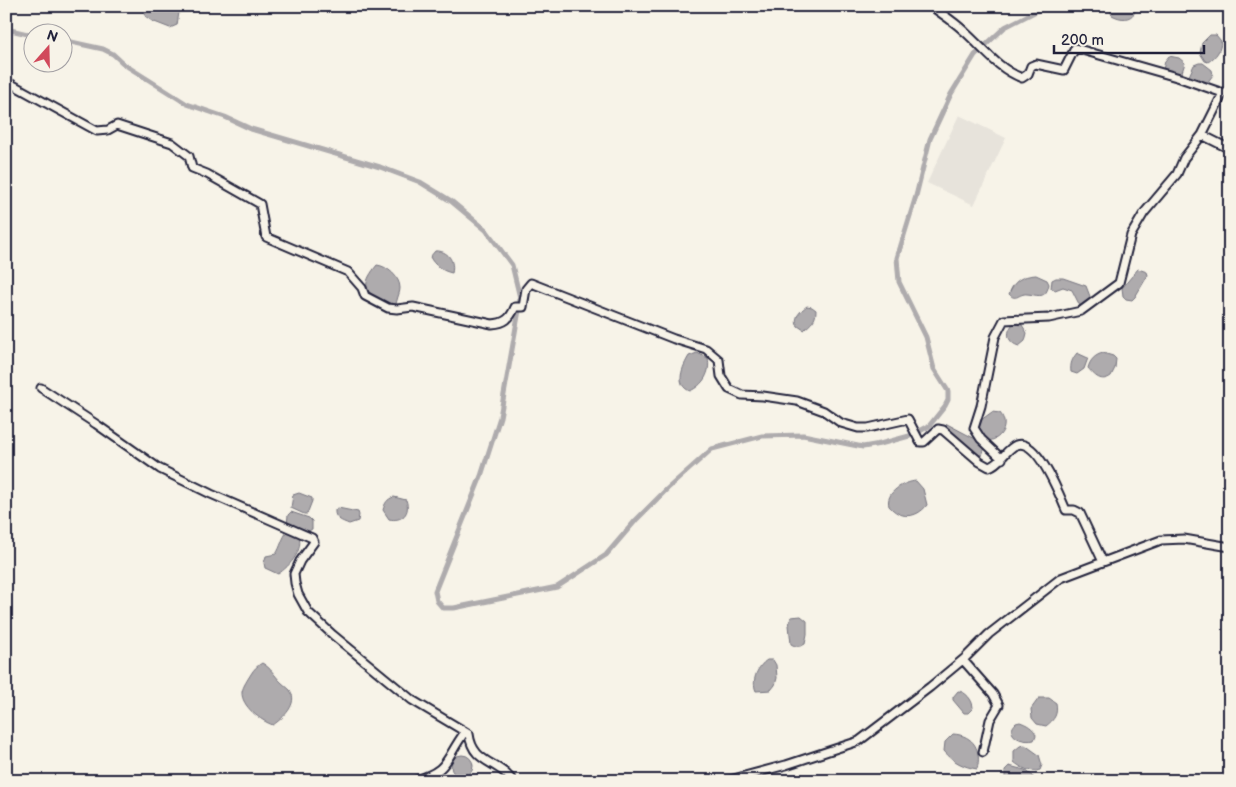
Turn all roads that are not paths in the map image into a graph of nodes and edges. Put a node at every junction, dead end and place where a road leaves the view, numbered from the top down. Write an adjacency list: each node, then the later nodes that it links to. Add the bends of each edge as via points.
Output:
1 (931, 6): 3 (street, via 964,30 1000,66 1022,78 1036,64 1064,70 1075,48 1217,90 1223,93)
2 (6, 81): 6 (street, via 97,131 117,125 172,143 189,156 192,168 260,204 266,236 348,272 365,296 379,304 397,309 412,306 492,324 505,322 515,307 523,307 526,289 531,283 710,352 719,360 721,376 729,389 742,395 797,401 858,428 908,418 920,442 938,429 943,430 989,467)
3 (1202, 135): 4 (street); 6 (street, via 1131,235 1119,283 1081,311 1049,318 1004,320 995,337 974,428)
4 (1230, 149)
5 (41, 388): 10 (street, via 160,469 312,538 314,542 294,574 298,594 308,612 412,700)
6 (1002, 459): 8 (street, via 1019,444 1037,453 1066,510 1080,513)
7 (1230, 547): 8 (street, via 1184,539 1161,540)
8 (1103, 562): 9 (street, via 1061,578 989,634)
9 (962, 660): 11 (street, via 999,704 990,720); 15 (street, via 859,741)
10 (465, 732): 13 (street, via 444,766); 14 (street, via 484,760)
11 (983, 752)
12 (1230, 775): 16 (street)
13 (413, 781)
14 (513, 781)
15 (726, 781)
16 (1227, 781)

